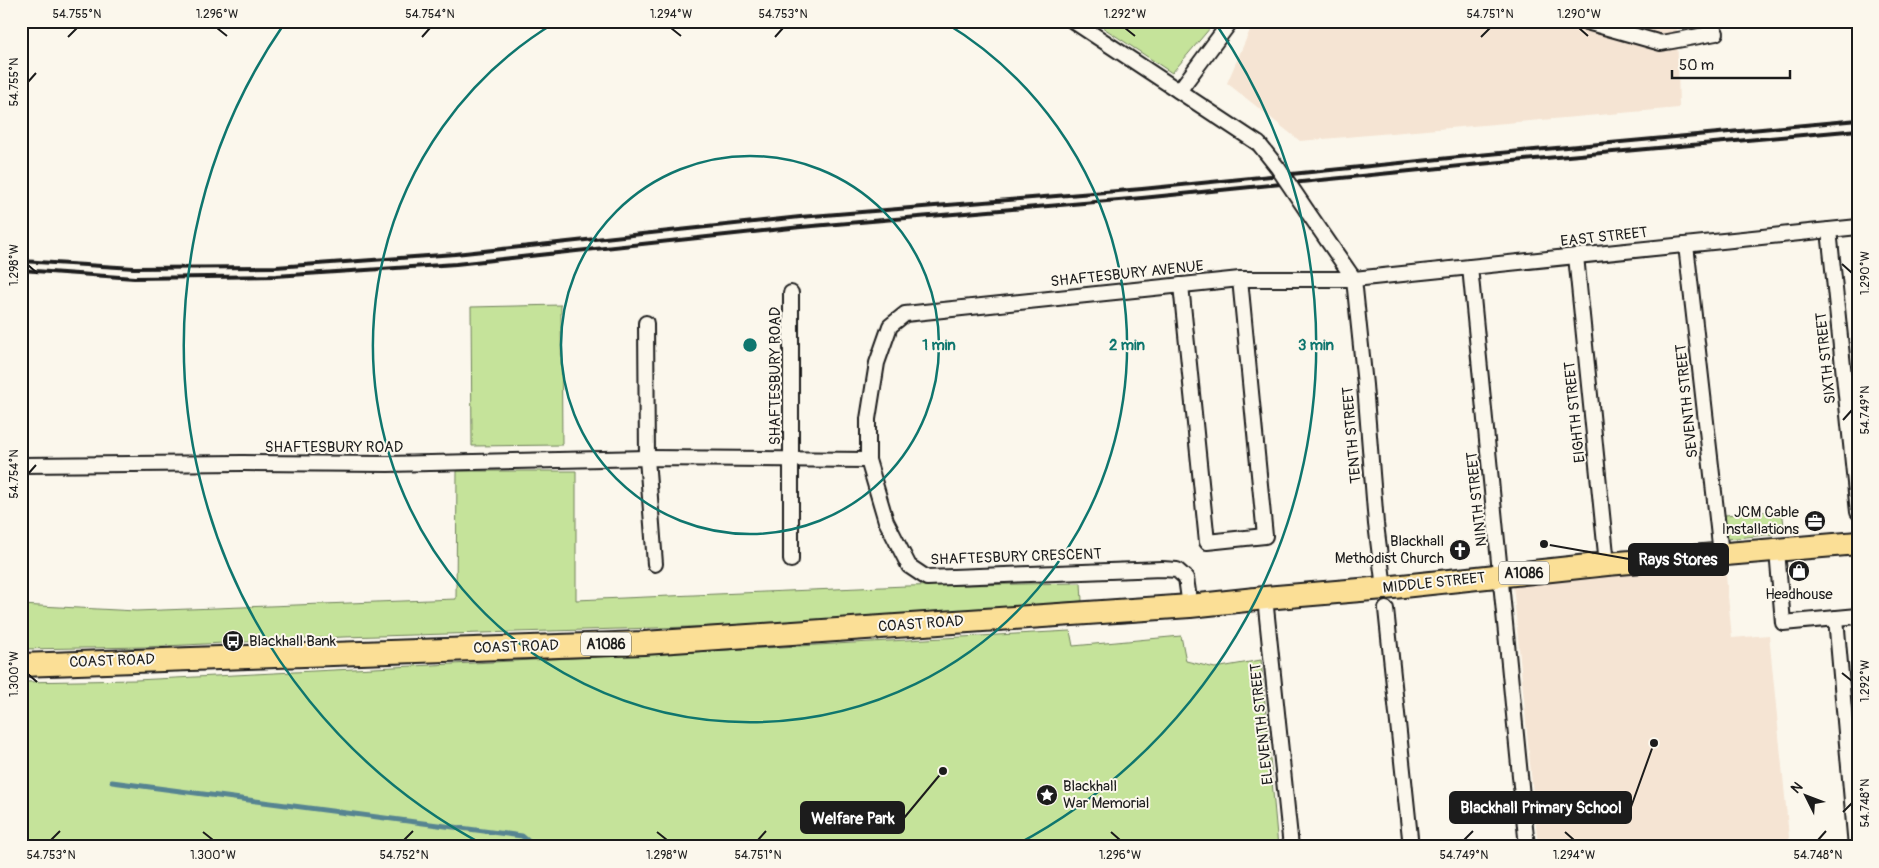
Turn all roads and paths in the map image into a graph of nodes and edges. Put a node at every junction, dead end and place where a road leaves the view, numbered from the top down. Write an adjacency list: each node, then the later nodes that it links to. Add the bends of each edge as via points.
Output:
1 (1073, 21): 5 (street)
2 (1231, 21): 5 (street)
3 (1583, 21): 4 (street, via 1661,43)
4 (1716, 34)
5 (1180, 91): 12 (street, bridge, via 1259,144)
6 (1858, 227): 7 (street, EAST STREET)
7 (1829, 230): 8 (street, EAST STREET); 21 (street, SIXTH STREET)
8 (1686, 245): 9 (street, EAST STREET); 24 (street, SEVENTH STREET)
9 (1576, 256): 10 (street, EAST STREET); 27 (street, EIGHTH STREET)
10 (1470, 267): 12 (street, EAST STREET); 28 (street, NINTH STREET)
11 (1240, 279): 12 (street, SHAFTESBURY AVENUE); 13 (street, SHAFTESBURY AVENUE); 13 (street, via 1265,536 1207,542)
12 (1354, 279): 30 (street, TENTH STREET)
13 (1181, 285): 15 (street, SHAFTESBURY AVENUE)
14 (792, 293): 18 (street, SHAFTESBURY ROAD)
15 (905, 314): 19 (street, SHAFTESBURY CRESCENT, via 890,326 877,363 868,419)
16 (646, 323): 17 (street)
17 (647, 458): 18 (street, SHAFTESBURY ROAD); 20 (street, SHAFTESBURY ROAD, via 388,464); 26 (street)
18 (791, 459): 19 (street, SHAFTESBURY ROAD); 25 (street, SHAFTESBURY ROAD)
19 (868, 460): 31 (street, SHAFTESBURY CRESCENT, via 886,521 909,566 927,578 1176,570 1186,578)
20 (21, 465)
21 (1858, 512)
22 (1858, 544): 23 (main road, MIDDLE STREET / A1086)
23 (1777, 550): 24 (main road, MIDDLE STREET / A1086); 33 (street, via 1782,623)
24 (1721, 554): 27 (main road, MIDDLE STREET / A1086)
25 (791, 560)
26 (655, 564)
27 (1606, 564): 28 (main road, MIDDLE STREET / A1086)
28 (1502, 576): 30 (main road, MIDDLE STREET / A1086); 37 (street, NINTH STREET)
29 (1265, 598): 30 (main road, MIDDLE STREET / A1086); 31 (main road, MIDDLE STREET / A1086); 35 (street, ELEVENTH STREET)
30 (1385, 599): 36 (street, TENTH STREET)
31 (1190, 606): 34 (main road, COAST ROAD / A1086, via 644,643)
32 (1858, 616): 33 (street)
33 (1836, 618): 38 (street)
34 (21, 664)
35 (1291, 847)
36 (1411, 847)
37 (1527, 847)
38 (1856, 847)

